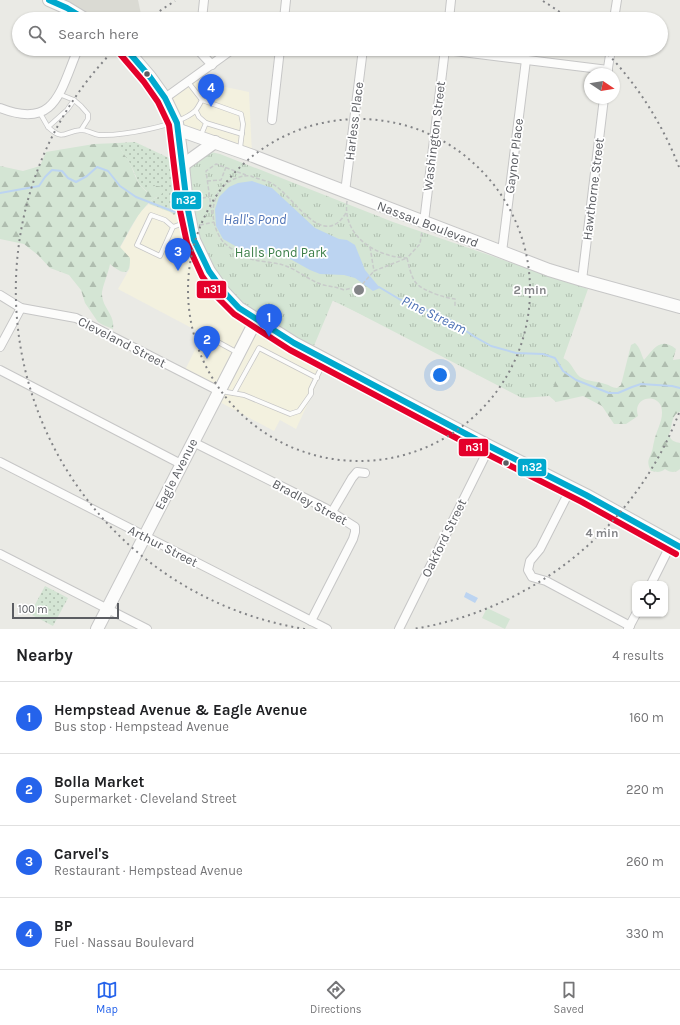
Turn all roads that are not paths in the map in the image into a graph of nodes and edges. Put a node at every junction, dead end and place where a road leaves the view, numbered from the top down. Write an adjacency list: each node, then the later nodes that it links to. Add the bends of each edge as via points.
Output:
1 (49, 0): 6 (main road)
2 (204, 0): 7 (street)
3 (286, 0): 8 (street)
4 (451, 0): 9 (street)
5 (617, 0): 10 (street)
6 (74, 12)
7 (203, 12)
8 (285, 12)
9 (450, 12)
10 (615, 12)
11 (75, 56): 25 (street)
12 (132, 56): 26 (main road)
13 (204, 56): 21 (street)
14 (224, 56): 21 (street)
15 (279, 56): 33 (street)
16 (362, 56): 43 (street, Harless Place)
17 (442, 56): 44 (street, Washington Street)
18 (496, 56): 20 (street)
19 (610, 56): 23 (street)
20 (526, 60): 22 (street); 47 (street, Gaynor Place)
21 (212, 65): 24 (street)
22 (584, 68)
23 (609, 68)
24 (188, 82): 26 (street); 28 (lane)
25 (59, 94): 27 (lane); 32 (street, via 48,108)
26 (165, 98): 35 (main road)
27 (74, 100): 36 (lane); 37 (lane, via 88,114 88,119)
28 (202, 100): 31 (lane); 38 (lane, via 240,114)
29 (603, 104): 48 (street, Hawthorne Street)
30 (0, 108): 32 (street, via 23,114)
31 (196, 110): 34 (lane); 35 (lane)
32 (40, 113): 36 (lane)
33 (272, 120)
34 (206, 123): 38 (lane); 39 (lane)
35 (178, 126): 37 (lane, via 98,135); 39 (main road, Nassau Boulevard); 42 (main road)
36 (48, 127): 37 (lane, via 54,134 62,135)
37 (81, 130)
38 (242, 134): 41 (lane)
39 (200, 137): 40 (main road, Nassau Boulevard)
40 (215, 142): 41 (main road, Nassau Boulevard); 42 (main road)
41 (240, 152): 43 (main road, Nassau Boulevard)
42 (184, 164): 45 (main road)
43 (347, 193): 44 (main road, Nassau Boulevard)
44 (424, 222): 47 (main road, Nassau Boulevard)
45 (190, 224): 46 (lane); 52 (main road, via 209,271 239,308)
46 (173, 227): 46 (lane, via 165,220 151,215 137,245 160,256)
47 (502, 252): 48 (main road, Nassau Boulevard)
48 (582, 280): 50 (main road, Nassau Boulevard)
49 (0, 295): 51 (street, Cleveland Street)
50 (680, 307)
51 (21, 308): 54 (street); 59 (street, Cleveland Street, via 76,318)
52 (256, 320): 55 (main road, Eagle Avenue); 56 (main road)
53 (207, 336): 55 (lane)
54 (0, 347)
55 (238, 353): 59 (main road, Eagle Avenue)
56 (325, 359): 58 (lane); 62 (main road)
57 (0, 370): 64 (street)
58 (316, 378): 60 (lane, via 299,411 290,414); 60 (lane, via 259,348)
59 (218, 391): 60 (lane); 61 (main road, Eagle Avenue)
60 (234, 393)
61 (193, 442): 64 (main road, Eagle Avenue); 67 (street, Bradley Street)
62 (490, 446): 66 (main road); 79 (street, Oakford Street)
63 (0, 462): 68 (street, Arthur Street)
64 (180, 464): 68 (main road, Eagle Avenue)
65 (365, 473): 67 (street, via 358,472 352,478)
66 (571, 488): 69 (main road); 75 (street, via 540,548 530,561 528,570 532,577 546,581)
67 (332, 512): 74 (street, Bradley Street, via 355,526 355,532)
68 (144, 536): 72 (main road, Eagle Avenue); 74 (street, Arthur Street)
69 (676, 545): 71 (street)
70 (0, 554): 72 (street)
71 (653, 581)
72 (107, 609): 76 (main road, Eagle Avenue); 77 (street)
73 (634, 617): 75 (street)
74 (311, 621): 78 (street, Arthur Street)
75 (629, 628)
76 (97, 629)
77 (147, 629)
78 (327, 629)
79 (399, 629)

